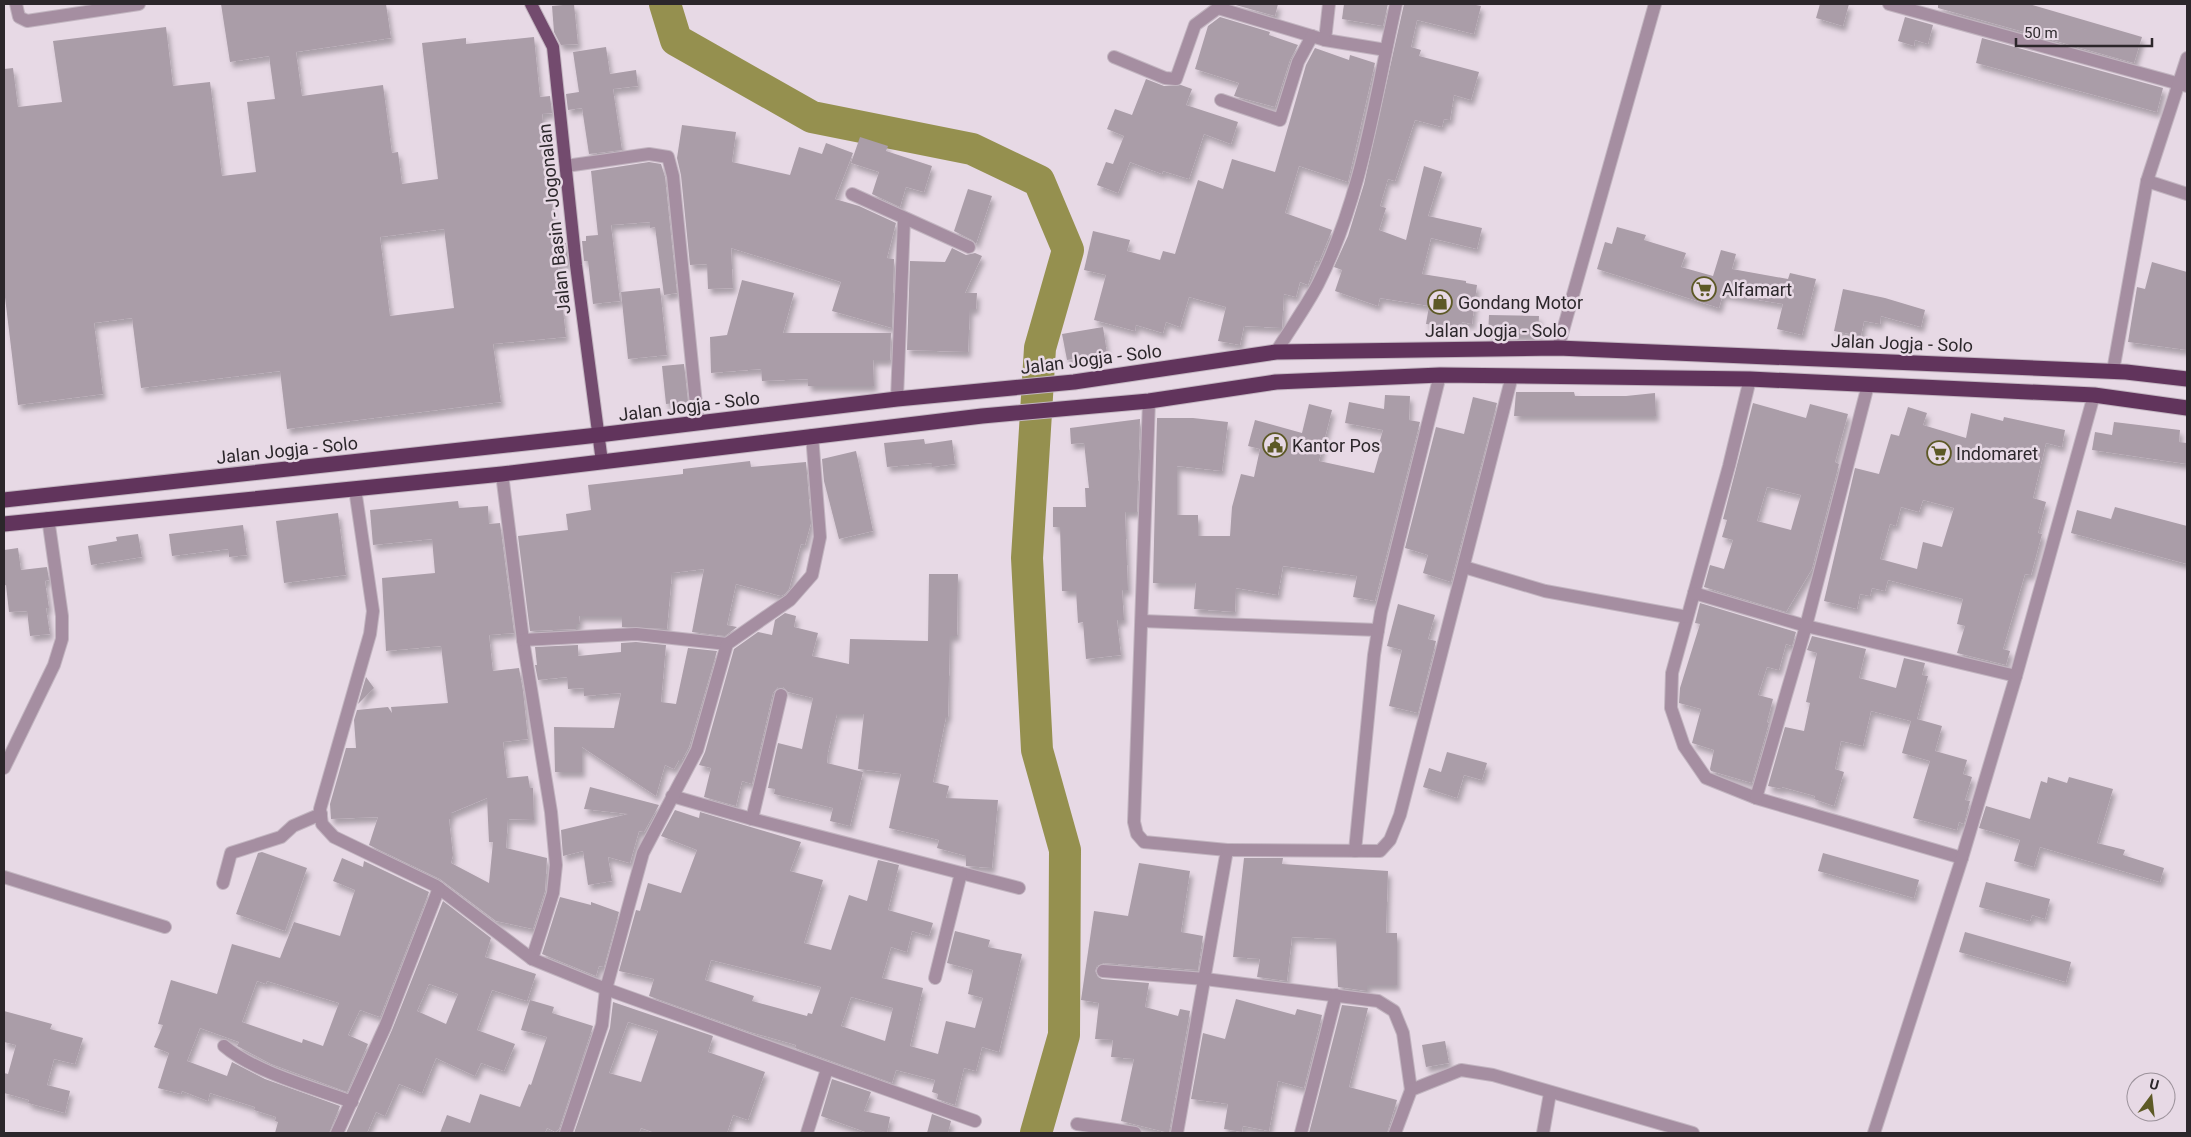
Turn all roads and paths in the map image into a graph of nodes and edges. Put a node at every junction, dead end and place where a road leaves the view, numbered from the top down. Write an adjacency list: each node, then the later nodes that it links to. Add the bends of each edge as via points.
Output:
1 (16, 4): 2 (street, via 19,18 27,21)
2 (138, 4)
3 (531, 4): 15 (main road, Jalan Basin - Jogonalan, via 553,47)
4 (1330, 4): 9 (street)
5 (1396, 4): 10 (street)
6 (1655, 4): 21 (street)
7 (1889, 4): 13 (street)
8 (1312, 36): 9 (street); 11 (street, via 1218,8 1195,25 1176,80); 14 (street, via 1298,62 1280,120)
9 (1325, 40): 10 (street)
10 (1386, 50): 22 (street, via 1373,118 1341,228 1318,284)
11 (1114, 57)
12 (2187, 58): 13 (street)
13 (2183, 85): 16 (street)
14 (1221, 100)
15 (566, 166): 33 (street, via 649,154 668,157 673,176); 34 (main road, Jalan Basin - Jogonalan)
16 (2147, 181): 18 (street); 23 (street)
17 (852, 194): 19 (street)
18 (2187, 194)
19 (904, 219): 20 (street); 30 (street)
20 (969, 247)
21 (1558, 348): 22 (highway, Jalan Jogja - Solo); 23 (highway, Jalan Jogja - Solo)
22 (1276, 352): 30 (highway, Jalan Jogja - Solo, via 1074,382)
23 (2113, 371): 26 (highway, Jalan Jogja - Solo)
24 (1440, 375): 25 (highway); 31 (highway, via 1276,382); 47 (street)
25 (1512, 376): 27 (highway); 42 (street)
26 (2187, 379)
27 (1750, 380): 28 (highway); 43 (street)
28 (1868, 385): 29 (highway); 46 (street)
29 (2094, 395): 32 (highway); 50 (street)
30 (897, 399): 33 (highway, Jalan Jogja - Solo)
31 (1149, 401): 35 (highway, via 1072,406); 45 (street)
32 (2187, 408)
33 (698, 424): 34 (highway, Jalan Jogja - Solo)
34 (598, 435): 36 (main road, Jalan Basin - Jogonalan); 39 (highway, Jalan Jogja - Solo)
35 (812, 435): 36 (highway); 49 (street, via 820,537 812,575 790,600)
36 (602, 462): 37 (highway)
37 (502, 474): 38 (highway); 48 (street)
38 (355, 489): 40 (highway); 55 (street, via 373,611 370,634)
39 (4, 500)
40 (48, 518): 41 (highway); 52 (street, via 62,616 62,639 54,665)
41 (4, 524)
42 (1464, 567): 44 (street, via 1545,590); 58 (street, via 1400,815 1390,840 1380,852)
43 (1694, 593): 44 (street); 46 (street)
44 (1687, 617): 54 (street, via 1672,673 1672,708 1684,746 1706,778)
45 (1142, 621): 47 (street); 57 (street, via 1134,822 1137,834 1144,842)
46 (1806, 626): 50 (street); 54 (street)
47 (1378, 630): 58 (street)
48 (524, 640): 49 (street, via 636,634); 66 (street, via 551,812 556,865 554,893)
49 (727, 644): 53 (street, via 697,750)
50 (2016, 676): 59 (street)
51 (781, 695): 56 (street)
52 (4, 768)
53 (672, 796): 56 (street); 70 (street, via 643,853)
54 (1756, 798): 59 (street)
55 (321, 814): 62 (street, via 294,826 281,837 231,853); 63 (street, via 322,824 334,837)
56 (752, 819): 60 (street)
57 (1227, 850): 58 (street); 69 (street)
58 (1355, 851)
59 (1962, 858): 88 (street)
60 (961, 873): 64 (street); 68 (street)
61 (4, 878): 65 (street)
62 (223, 883)
63 (439, 888): 66 (street); 76 (street)
64 (1019, 888)
65 (165, 927)
66 (532, 959): 70 (street)
67 (1104, 971): 69 (street)
68 (935, 978)
69 (1205, 979): 71 (street); 83 (street)
70 (606, 989): 73 (street); 80 (street, via 602,1025)
71 (1336, 996): 74 (street, via 1378,1001 1394,1012 1403,1033); 84 (street)
72 (224, 1046): 76 (street, via 253,1064)
73 (828, 1069): 77 (street); 81 (street)
74 (1411, 1090): 75 (street, via 1461,1070 1493,1075); 85 (street)
75 (1550, 1093): 86 (street); 87 (street)
76 (352, 1102): 79 (street)
77 (975, 1121)
78 (1076, 1124): 82 (street)
79 (337, 1133)
80 (566, 1133)
81 (807, 1133)
82 (1135, 1133)
83 (1177, 1133)
84 (1301, 1133)
85 (1395, 1133)
86 (1543, 1133)
87 (1693, 1133)
88 (1874, 1133)

